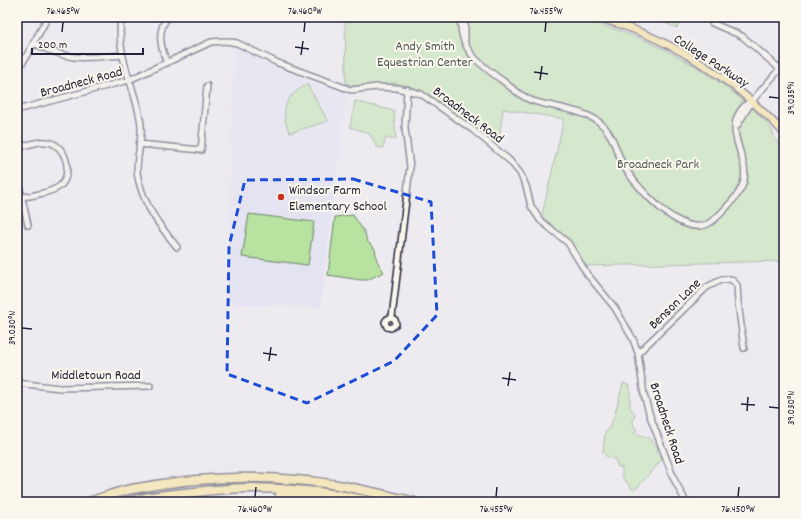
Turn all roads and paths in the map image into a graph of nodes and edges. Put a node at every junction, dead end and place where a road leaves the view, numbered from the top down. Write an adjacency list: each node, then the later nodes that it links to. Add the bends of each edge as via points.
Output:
1 (48, 17): 8 (street)
2 (121, 17): 10 (street)
3 (168, 17): 12 (street, via 160,36 160,47)
4 (461, 17): 9 (street, via 460,31)
5 (465, 17): 9 (street)
6 (594, 17): 18 (main road, College Parkway, via 632,29 680,51 714,72)
7 (709, 17): 14 (street, via 712,23 742,36)
8 (34, 43): 10 (street, via 69,57); 11 (street)
9 (466, 44): 18 (street, via 480,64 522,96 598,121 609,131 622,163 633,180 651,200 674,218 693,226 707,225 714,220 742,187 745,170 737,142 736,120 747,103)
10 (122, 55): 15 (street)
11 (23, 62)
12 (166, 63): 15 (street, Broadneck Road); 17 (street, Broadneck Road, via 211,42 226,40 278,63 351,90 377,87)
13 (784, 64): 14 (street)
14 (780, 69): 18 (street)
15 (129, 80): 19 (street, Broadneck Road); 21 (street, via 141,120)
16 (207, 86): 21 (street, via 201,150)
17 (407, 89): 27 (street, via 405,128 410,167); 29 (street, Broadneck Road, via 421,94 446,110 509,160 520,172 531,206 540,220 568,243 587,274 615,308)
18 (752, 101): 20 (main road, College Parkway)
19 (17, 110)
20 (784, 133)
21 (140, 144): 26 (street, via 137,171 147,205)
22 (17, 148): 24 (street, via 43,141 52,143 63,152 67,170 65,179 56,189)
23 (17, 176): 24 (street)
24 (22, 197): 25 (street)
25 (28, 225)
26 (177, 247)
27 (392, 317)
28 (744, 348): 29 (street, Benson Lane, via 737,285 731,279 721,280 707,287)
29 (638, 353): 38 (street, Broadneck Road, via 650,416 674,479)
30 (17, 383): 31 (street, Middletown Road, via 60,388)
31 (150, 386)
32 (210, 490): 34 (highway, via 153,496); 35 (highway, via 219,493 281,494); 36 (highway, via 285,489)
33 (88, 502): 37 (highway, via 130,490 179,481 246,478 337,485)
34 (126, 502)
35 (325, 502)
36 (375, 502)
37 (416, 502)
38 (686, 502)

